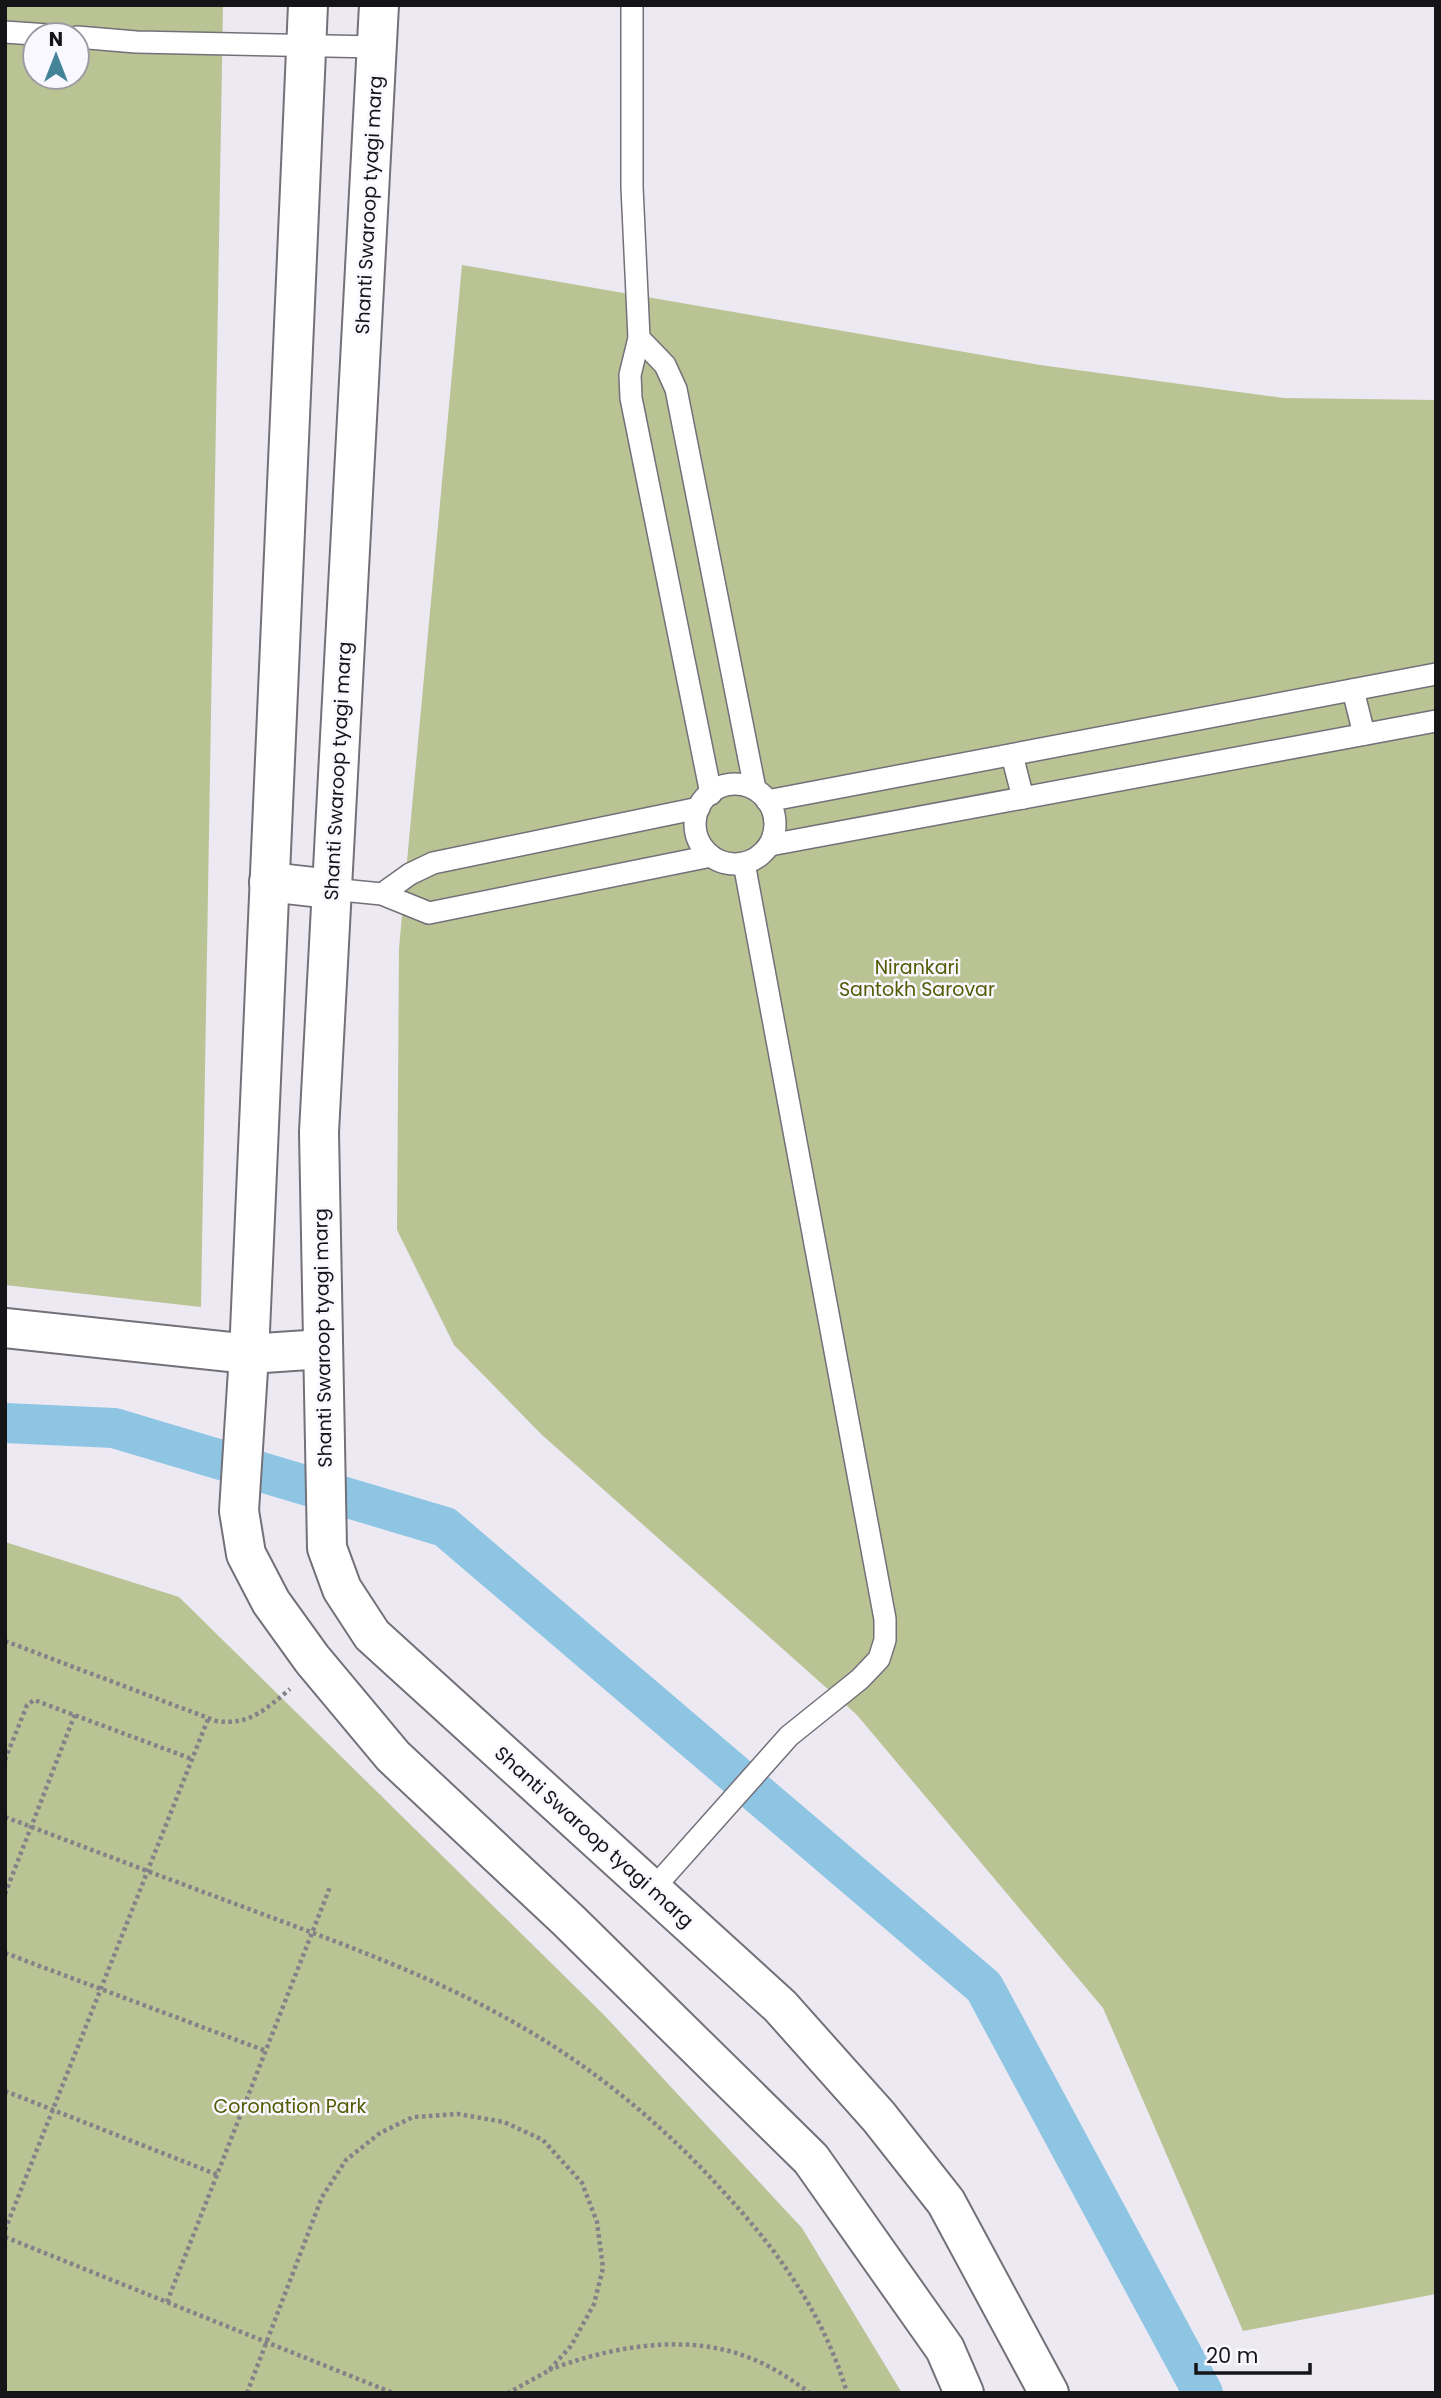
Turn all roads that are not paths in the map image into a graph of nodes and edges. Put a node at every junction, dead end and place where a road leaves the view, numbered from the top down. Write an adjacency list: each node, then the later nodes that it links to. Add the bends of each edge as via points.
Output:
1 (308, 5): 5 (main road)
2 (379, 5): 6 (main road, Shanti Swaroop tyagi marg)
3 (632, 5): 7 (lane, via 632,187)
4 (91, 38): 5 (lane)
5 (306, 46): 6 (lane); 19 (main road)
6 (377, 47): 20 (main road, Shanti Swaroop tyagi marg)
7 (639, 338): 13 (lane, via 665,365 676,389); 15 (lane, via 630,376 631,398)
8 (1436, 674): 9 (lane)
9 (1353, 690): 11 (lane); 12 (lane)
10 (1436, 721): 11 (lane)
11 (1364, 734): 14 (lane)
12 (1012, 755): 13 (lane); 14 (lane)
13 (761, 795): 15 (lane, via 730,785); 16 (lane, via 775,820)
14 (1023, 797): 16 (lane)
15 (705, 801): 17 (lane, via 695,820 696,834); 21 (lane, via 433,863)
16 (770, 845): 18 (lane, via 762,855)
17 (711, 856): 18 (lane, via 723,863); 21 (lane, via 442,911 417,910)
18 (744, 863): 25 (lane, via 885,1619 885,1640 879,1659 789,1736)
19 (270, 882): 20 (main road); 24 (main road)
20 (331, 889): 21 (lane); 23 (main road, Shanti Swaroop tyagi marg, via 318,1132)
21 (382, 894)
22 (5, 1328): 24 (main road)
23 (323, 1349): 24 (main road); 25 (main road, Shanti Swaroop tyagi marg, via 327,1548 342,1588 372,1635)
24 (248, 1368): 26 (main road, via 239,1511 246,1554 271,1602 393,1756 811,2159 945,2349)
25 (652, 1890): 27 (main road, Shanti Swaroop tyagi marg, via 780,2006 946,2202)
26 (964, 2393)
27 (1049, 2393)

